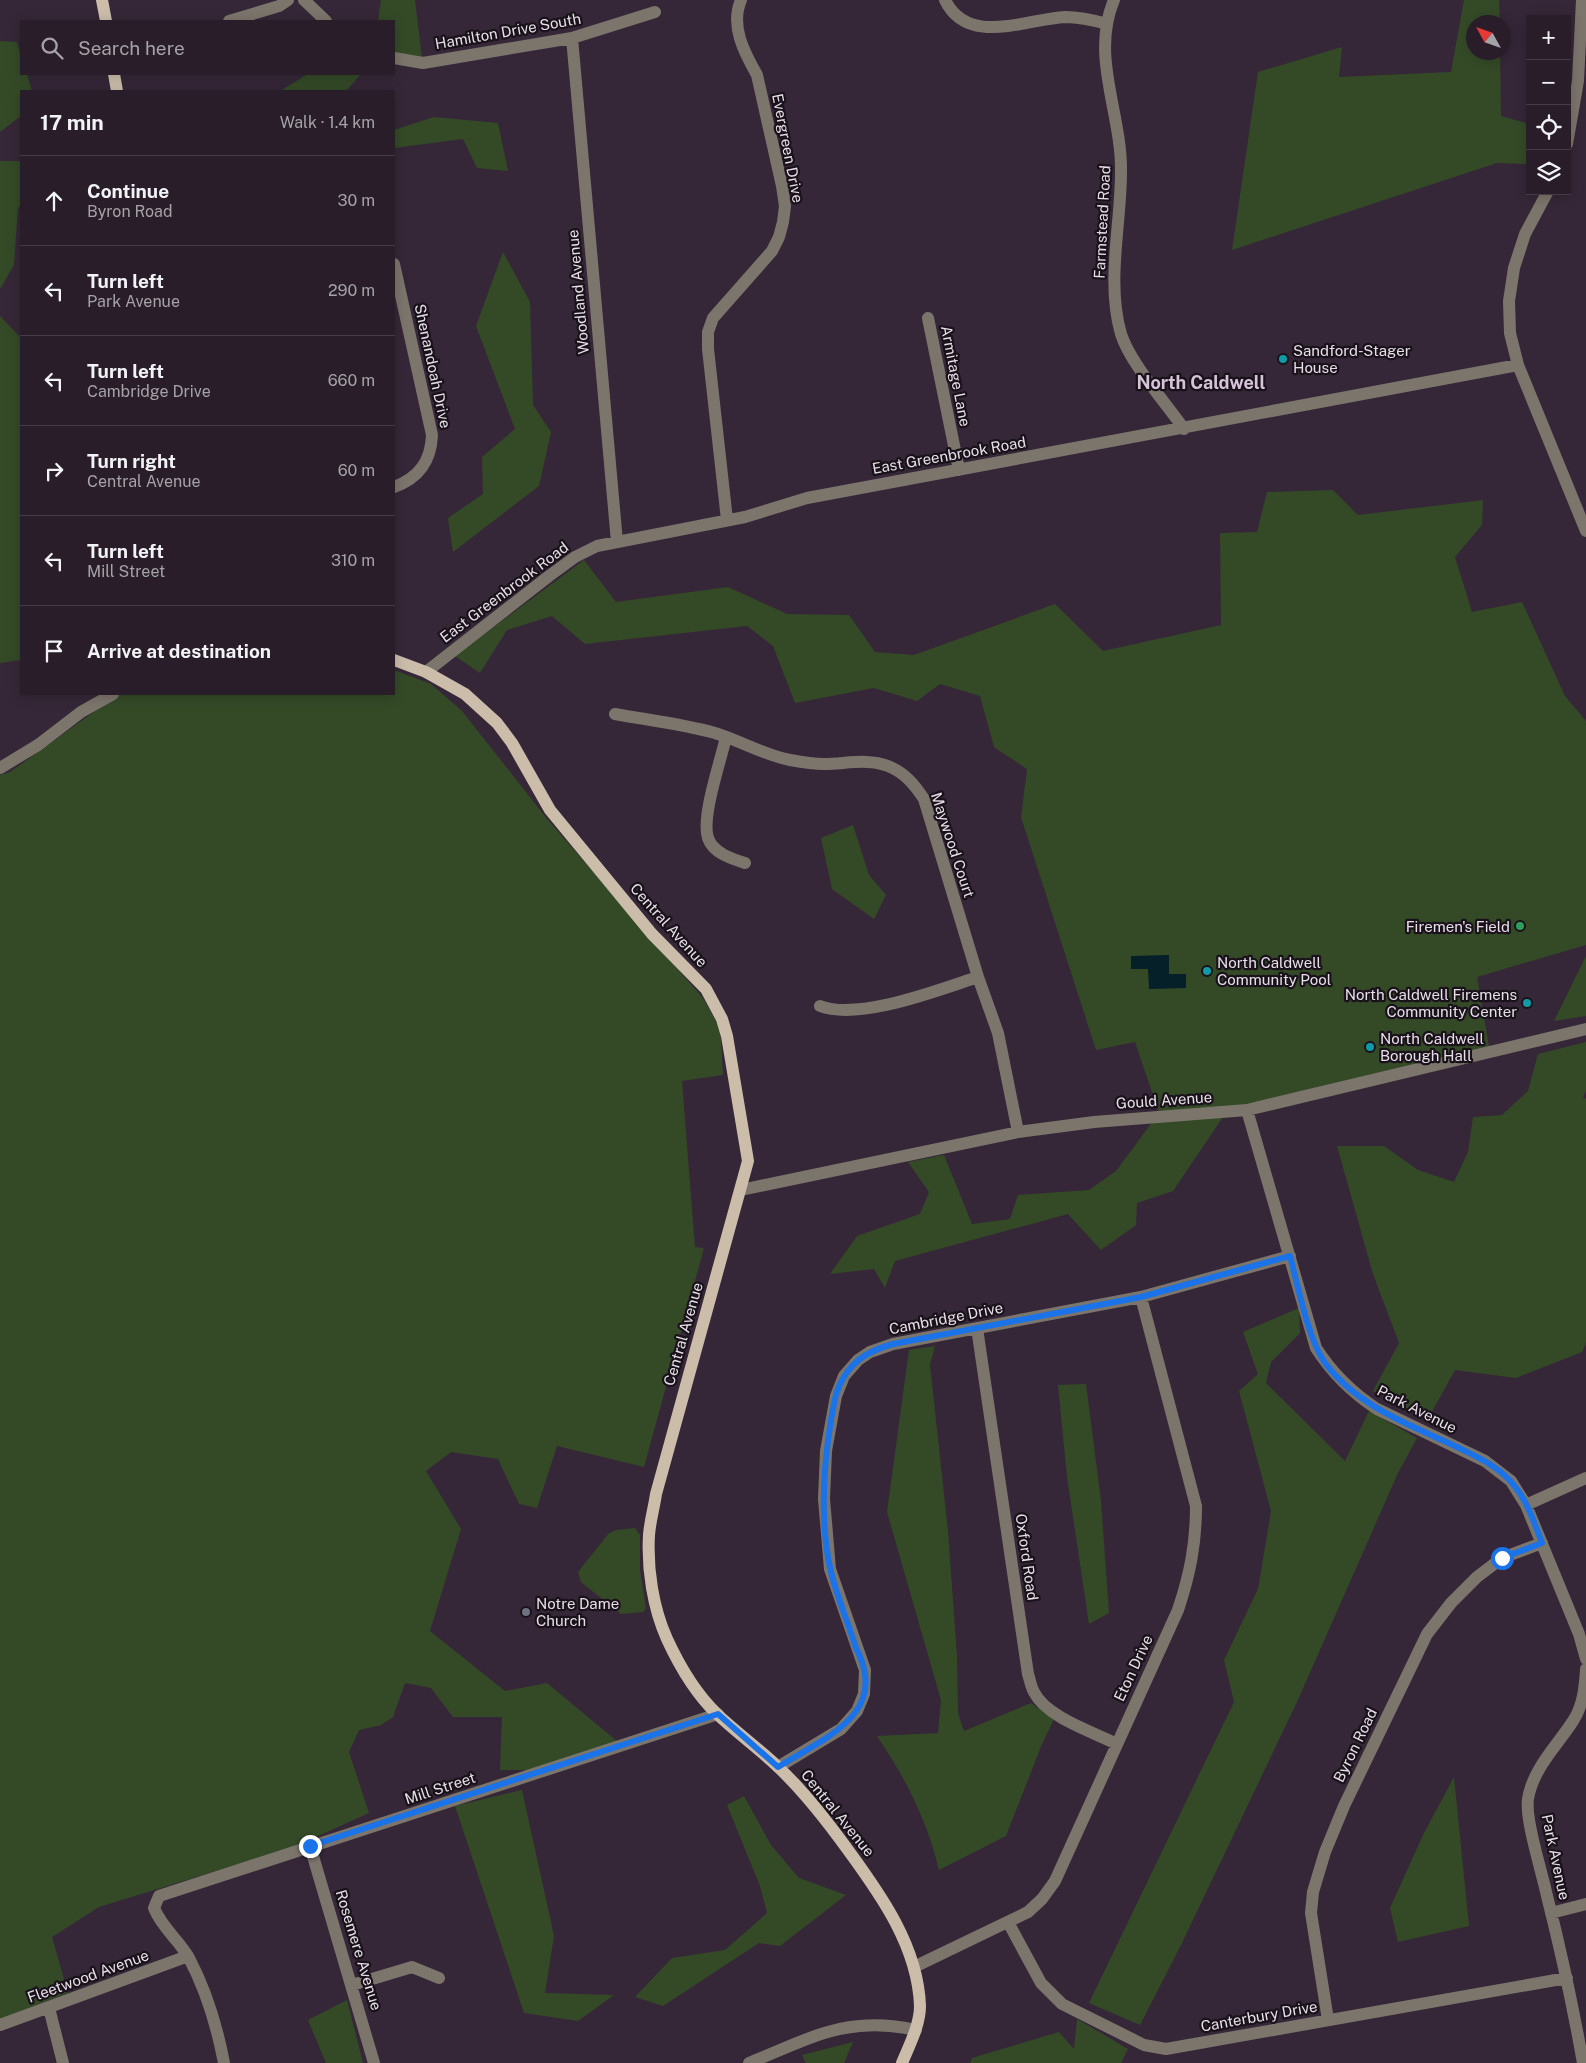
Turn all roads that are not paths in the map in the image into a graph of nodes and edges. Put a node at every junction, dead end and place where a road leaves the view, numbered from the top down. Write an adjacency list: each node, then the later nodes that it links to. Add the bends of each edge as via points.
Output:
1 (102, 0): 9 (main road)
2 (288, 0): 10 (street, via 279,6)
3 (304, 0): 11 (street)
4 (741, 0): 25 (street, Evergreen Drive, via 737,27 746,56 757,75 786,206 779,237 772,251 721,307 708,332)
5 (945, 0): 12 (street, via 961,19 986,28 1065,17)
6 (1114, 0): 12 (street, Farmstead Road)
7 (1582, 0): 17 (street, via 1578,81)
8 (655, 12): 13 (street, Hamilton Drive South)
9 (106, 20)
10 (232, 20)
11 (325, 20)
12 (1107, 24): 22 (street, Farmstead Road, via 1104,61 1120,144 1121,173 1115,266 1117,316 1133,359)
13 (572, 38): 14 (street, Hamilton Drive South, via 423,63); 27 (street, Woodland Avenue)
14 (395, 58)
15 (114, 75): 16 (main road)
16 (117, 90)
17 (1571, 121)
18 (1546, 195): 21 (street, via 1525,234 1510,285 1508,317)
19 (395, 268): 24 (street, Shenandoah Drive, via 432,435 423,469)
20 (928, 318): 23 (street, Armitage Lane)
21 (1518, 365): 22 (street, East Greenbrook Road); 26 (street)
22 (1184, 429): 23 (street, East Greenbrook Road)
23 (959, 470): 25 (street, East Greenbrook Road, via 807,498)
24 (395, 486)
25 (727, 520): 27 (street, East Greenbrook Road)
26 (1586, 531)
27 (617, 542): 29 (street, East Greenbrook Road, via 597,546 575,557)
28 (395, 660): 29 (main road, Central Avenue)
29 (426, 672): 40 (main road, Central Avenue, via 465,694 498,723 550,810 652,934 706,989 727,1036 748,1161)
30 (111, 695): 33 (street)
31 (615, 714): 32 (street, Maywood Court)
32 (726, 736): 34 (street, via 707,817 708,839 722,854); 35 (street, Maywood Court, via 791,760 823,764 868,762 887,766 913,782 924,799)
33 (0, 768)
34 (745, 863)
35 (978, 977): 36 (street, via 897,1003 841,1011); 39 (street, Maywood Court, via 998,1033)
36 (820, 1006)
37 (1586, 1029): 38 (street, Gould Avenue)
38 (1247, 1110): 39 (street, Gould Avenue, via 1094,1122); 41 (street, Park Avenue)
39 (1018, 1132): 40 (street, Gould Avenue)
40 (741, 1190): 49 (main road, Central Avenue, via 656,1494 649,1535 649,1570 666,1638 688,1676)
41 (1290, 1256): 42 (street, Cambridge Drive); 45 (street, Park Avenue, via 1316,1348 1336,1376 1377,1409 1495,1467 1511,1481)
42 (1141, 1297): 43 (street, Cambridge Drive); 50 (street, Eton Drive, via 1196,1506 1196,1537 1178,1610)
43 (977, 1328): 50 (street, Oxford Road, via 1030,1680 1035,1694 1048,1708); 51 (street, Cambridge Drive, via 877,1349 858,1360 840,1382 826,1451 826,1534 830,1569 865,1670 864,1694 857,1711 845,1725)
44 (1586, 1478): 45 (street)
45 (1526, 1505): 46 (street, Park Avenue)
46 (1542, 1543): 47 (street, Park Avenue); 62 (street, Byron Road, via 1502,1558 1477,1577 1427,1634 1344,1806 1325,1852 1313,1892 1311,1913)
47 (1586, 1659)
48 (1586, 1669): 54 (street, Park Avenue, via 1581,1702 1574,1720 1531,1783 1528,1802 1532,1835)
49 (718, 1714): 51 (main road, Central Avenue); 52 (street, Mill Street)
50 (1117, 1744): 55 (street, Eton Drive, via 1054,1881 1028,1912)
51 (778, 1767): 57 (main road, Central Avenue, via 826,1822 876,1888 891,1912)
52 (310, 1846): 56 (street, Mill Street, via 159,1896 154,1908 158,1920); 60 (street, Rosemere Avenue)
53 (1586, 1904): 54 (street)
54 (1551, 1913): 59 (street, Park Avenue)
55 (1008, 1922): 57 (street, Eton Drive); 62 (street, Canterbury Drive, via 1040,1983 1062,2004 1144,2045 1166,2049)
56 (188, 1956): 61 (street, Fleetwood Avenue); 66 (street, via 210,2003)
57 (914, 1967): 64 (main road, Central Avenue, via 920,2008)
58 (439, 1978): 60 (street, via 412,1967)
59 (1567, 1978): 62 (street, Canterbury Drive); 70 (street, Park Avenue)
60 (352, 1985): 67 (street, Rosemere Avenue)
61 (49, 2008): 63 (street, Fleetwood Avenue); 65 (street)
62 (1328, 2020)
63 (0, 2026)
64 (916, 2030): 68 (street, via 872,2024 848,2027 813,2037); 69 (main road, Central Avenue)
65 (63, 2063)
66 (224, 2063)
67 (374, 2063)
68 (749, 2063)
69 (902, 2063)
70 (1583, 2063)

